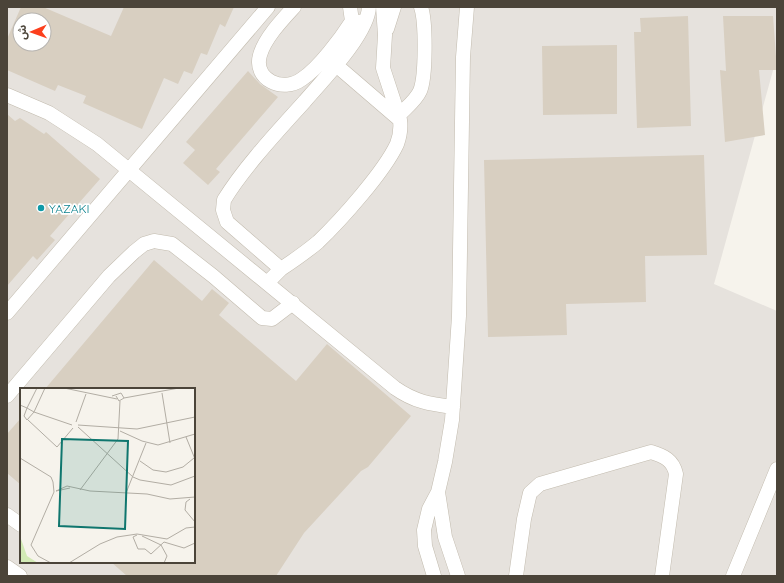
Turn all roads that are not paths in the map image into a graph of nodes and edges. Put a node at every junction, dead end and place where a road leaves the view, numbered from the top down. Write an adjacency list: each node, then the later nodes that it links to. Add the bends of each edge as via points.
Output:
1 (268, 7): 14 (street)
2 (294, 7): 9 (street, via 268,40 260,55 259,66 262,75 273,83 286,85 302,79 338,40)
3 (350, 7): 9 (street)
4 (369, 7): 9 (street)
5 (383, 7): 10 (street)
6 (394, 7): 10 (street)
7 (421, 7): 13 (street, via 424,35 423,81 416,97)
8 (467, 7): 20 (street, via 463,57 459,316)
9 (359, 22): 11 (street)
10 (385, 35): 13 (street, via 383,68)
11 (336, 65): 13 (street); 15 (street, via 224,200 223,210 227,222)
12 (7, 95): 14 (street, via 49,113 74,128)
13 (400, 117): 15 (street, via 401,128 396,145 372,181 318,242)
14 (129, 169): 16 (street); 18 (street)
15 (281, 269): 16 (street)
16 (267, 283): 17 (street)
17 (292, 303): 19 (street, via 272,319 262,318 172,244 144,244 109,276); 20 (street, via 409,398)
18 (7, 313)
19 (7, 396)
20 (453, 407): 22 (street, via 450,438)
21 (777, 468): 31 (street)
22 (438, 492): 27 (street, via 429,508 424,530 425,546); 28 (street, via 445,537)
23 (7, 515): 24 (street)
24 (20, 524)
25 (7, 567): 26 (street)
26 (20, 576)
27 (434, 576)
28 (458, 576)
29 (516, 576): 30 (street, via 530,493 540,484 651,452 665,457 674,466 676,474)
30 (662, 576)
31 (733, 576)

